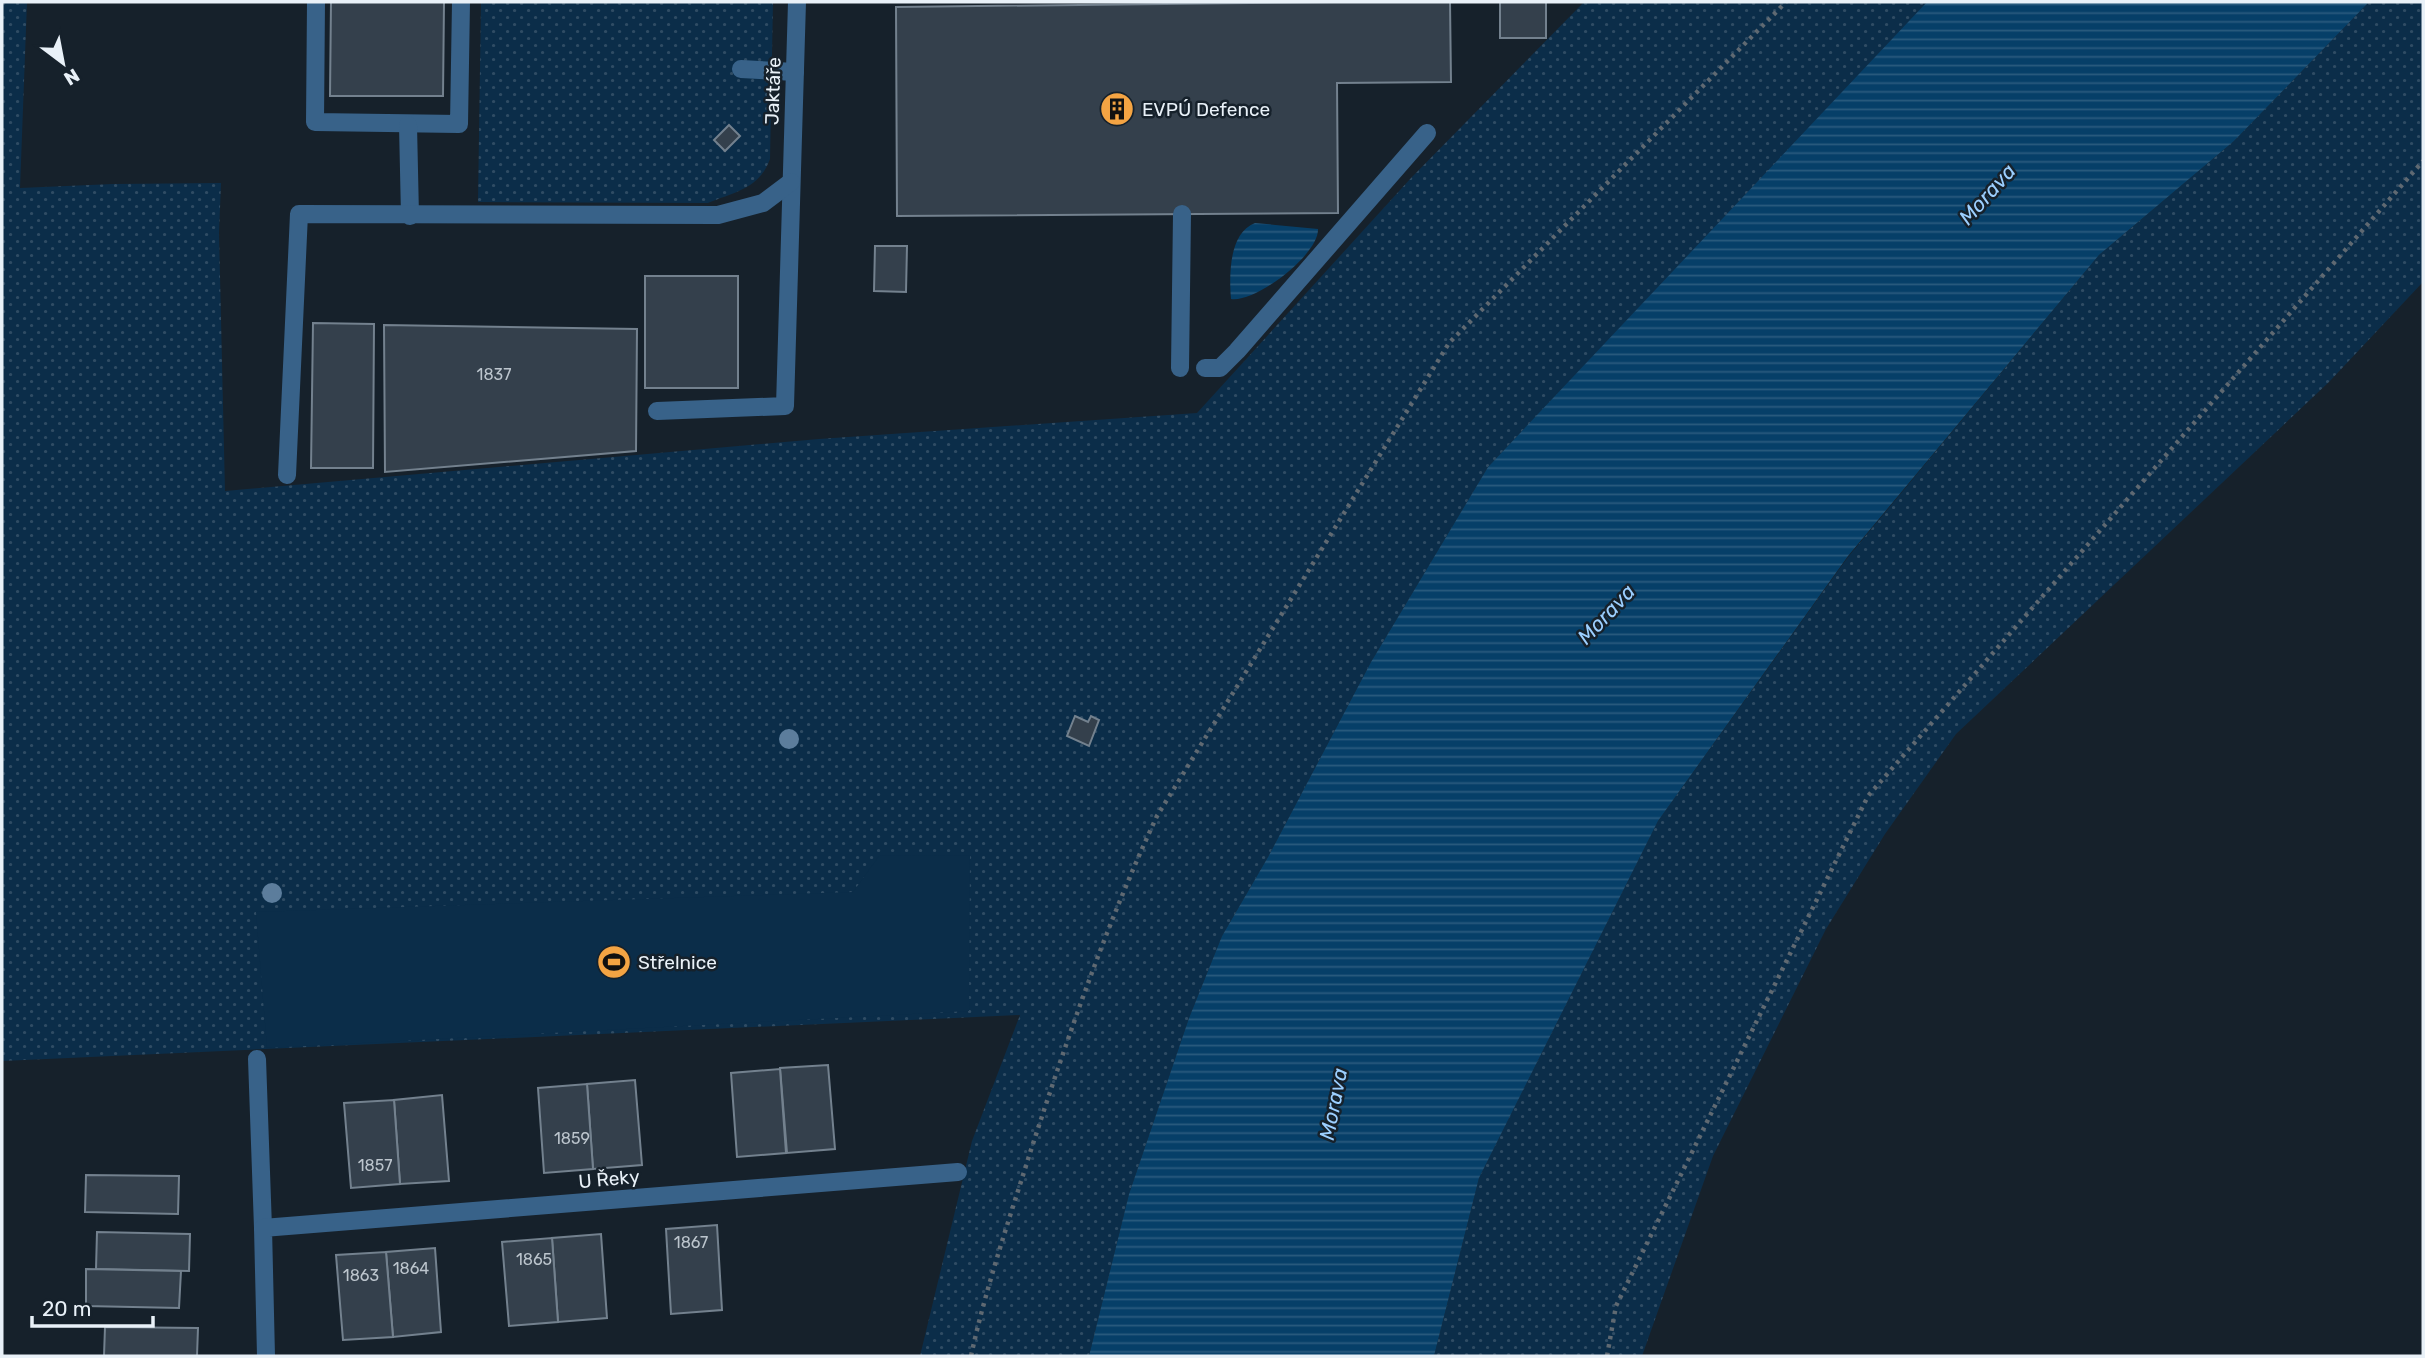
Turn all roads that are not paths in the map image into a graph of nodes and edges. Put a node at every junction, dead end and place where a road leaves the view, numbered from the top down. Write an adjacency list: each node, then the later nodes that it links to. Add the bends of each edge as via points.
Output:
1 (316, 2): 6 (street, via 315,122)
2 (461, 2): 6 (street, via 459,124)
3 (797, 2): 5 (street, Jaktáře)
4 (741, 69): 5 (street)
5 (795, 72): 8 (street, Jaktáře)
6 (408, 125): 10 (street)
7 (1427, 133): 12 (street, via 1237,351 1220,368)
8 (790, 183): 10 (street, via 762,203 718,215); 13 (street, Jaktáře, via 785,405)
9 (1182, 214): 11 (street)
10 (410, 216): 14 (street, via 299,214)
11 (1181, 368)
12 (1205, 368)
13 (657, 411)
14 (287, 475)
15 (257, 1059): 17 (street)
16 (958, 1172): 17 (street, U Řeky)
17 (263, 1228): 18 (street)
18 (266, 1356)

